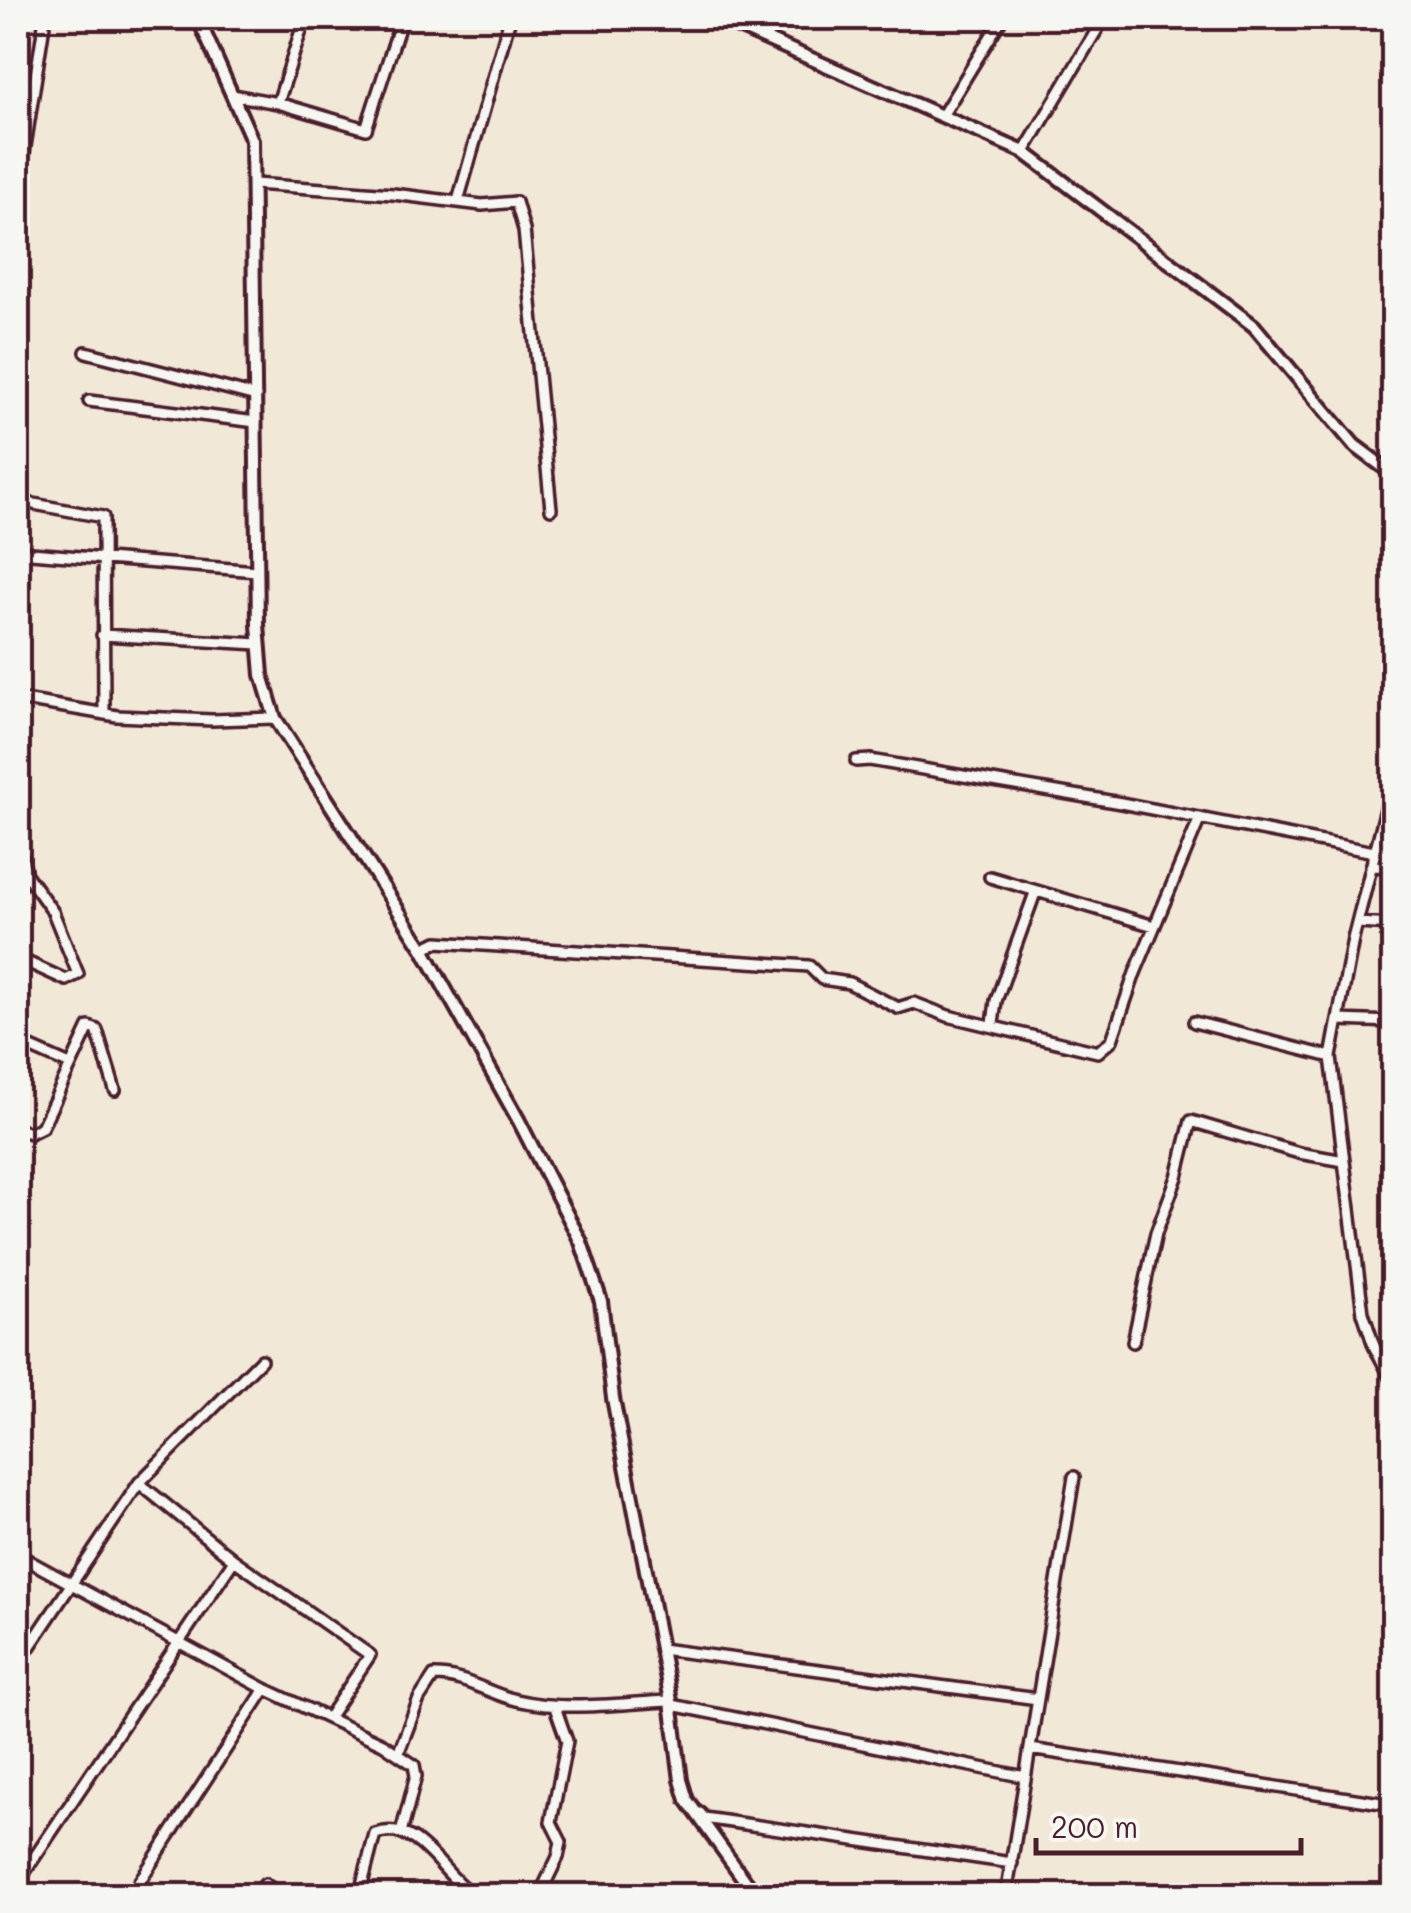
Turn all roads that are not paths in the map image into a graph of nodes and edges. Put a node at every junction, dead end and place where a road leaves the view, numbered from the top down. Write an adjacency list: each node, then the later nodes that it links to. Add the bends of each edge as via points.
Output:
1 (45, 18): 14 (street)
2 (198, 18): 9 (street)
3 (305, 18): 10 (street)
4 (402, 18): 10 (street, via 368,128)
5 (510, 18): 15 (street)
6 (718, 18): 11 (street)
7 (1002, 18): 11 (street)
8 (1104, 18): 12 (street)
9 (232, 94): 10 (street); 13 (street, via 252,140)
10 (278, 103)
11 (942, 116): 12 (street)
12 (1024, 152): 20 (street, via 1254,326 1354,445)
13 (254, 184): 15 (street); 17 (street)
14 (18, 191)
15 (458, 201): 22 (street, via 519,206)
16 (86, 352): 17 (street)
17 (256, 396): 19 (street)
18 (89, 402): 19 (street)
19 (256, 422): 25 (street)
20 (1394, 474)
21 (18, 501): 24 (street, via 103,518)
22 (551, 508)
23 (18, 552): 24 (street)
24 (103, 560): 25 (street); 26 (street)
25 (258, 571): 27 (street)
26 (102, 635): 27 (street); 29 (street)
27 (260, 644): 30 (street)
28 (18, 699): 29 (street)
29 (104, 714): 30 (street)
30 (275, 718): 45 (street)
31 (856, 761): 33 (street)
32 (1394, 777): 35 (street)
33 (1200, 818): 35 (street); 43 (street)
34 (18, 846): 38 (street)
35 (1374, 852): 36 (street)
36 (1371, 866): 37 (street); 42 (street)
37 (1394, 868)
38 (24, 874): 40 (street); 46 (street, via 53,912 78,974 66,980)
39 (990, 877): 41 (street)
40 (18, 891)
41 (1035, 892): 43 (street); 50 (street)
42 (1356, 923): 44 (street); 47 (street)
43 (1154, 926): 50 (street, via 1112,1040 1098,1052)
44 (1394, 926)
45 (423, 949): 50 (street, via 438,942 810,966 822,979 849,983 898,1008 914,1003); 68 (street, via 519,1121 594,1279)
46 (18, 958)
47 (1338, 1020): 49 (street); 52 (street)
48 (1194, 1022): 52 (street)
49 (1394, 1022)
50 (992, 1024)
51 (18, 1042): 53 (street)
52 (1331, 1057): 56 (street)
53 (70, 1065): 54 (street, via 94,1026); 55 (street, via 42,1127 30,1134)
54 (115, 1090)
55 (18, 1129)
56 (1344, 1162): 57 (street, via 1191,1121); 59 (street, via 1363,1313)
57 (1132, 1342)
58 (1394, 1351): 59 (street)
59 (1381, 1359): 61 (street)
60 (262, 1360): 63 (street)
61 (1394, 1383)
62 (1074, 1478): 71 (street)
63 (139, 1483): 65 (street); 66 (street)
64 (18, 1555): 66 (street)
65 (234, 1560): 67 (street); 74 (street, via 370,1655)
66 (71, 1582): 67 (street); 69 (street)
67 (177, 1642): 70 (street); 83 (street)
68 (661, 1649): 71 (street); 72 (street)
69 (18, 1664)
70 (265, 1689): 74 (street); 84 (street)
71 (1038, 1700): 75 (street)
72 (672, 1703): 73 (street); 77 (street); 78 (street)
73 (555, 1707): 76 (street, via 434,1676); 89 (street, via 567,1741 551,1822 561,1842)
74 (328, 1718): 76 (street)
75 (1030, 1748): 77 (street); 79 (street)
76 (398, 1754): 80 (street, via 414,1765 416,1776)
77 (1026, 1777): 82 (street)
78 (686, 1800): 82 (street, via 704,1818); 90 (street)
79 (1394, 1804)
80 (401, 1833): 87 (street, via 375,1834); 88 (street, via 425,1845)
81 (1394, 1854): 92 (street)
82 (1012, 1863): 91 (street)
83 (18, 1882)
84 (130, 1896)
85 (257, 1896): 86 (street, via 265,1884)
86 (282, 1896)
87 (360, 1896)
88 (476, 1896)
89 (539, 1896)
90 (756, 1896)
91 (1006, 1896)
92 (1387, 1896)

